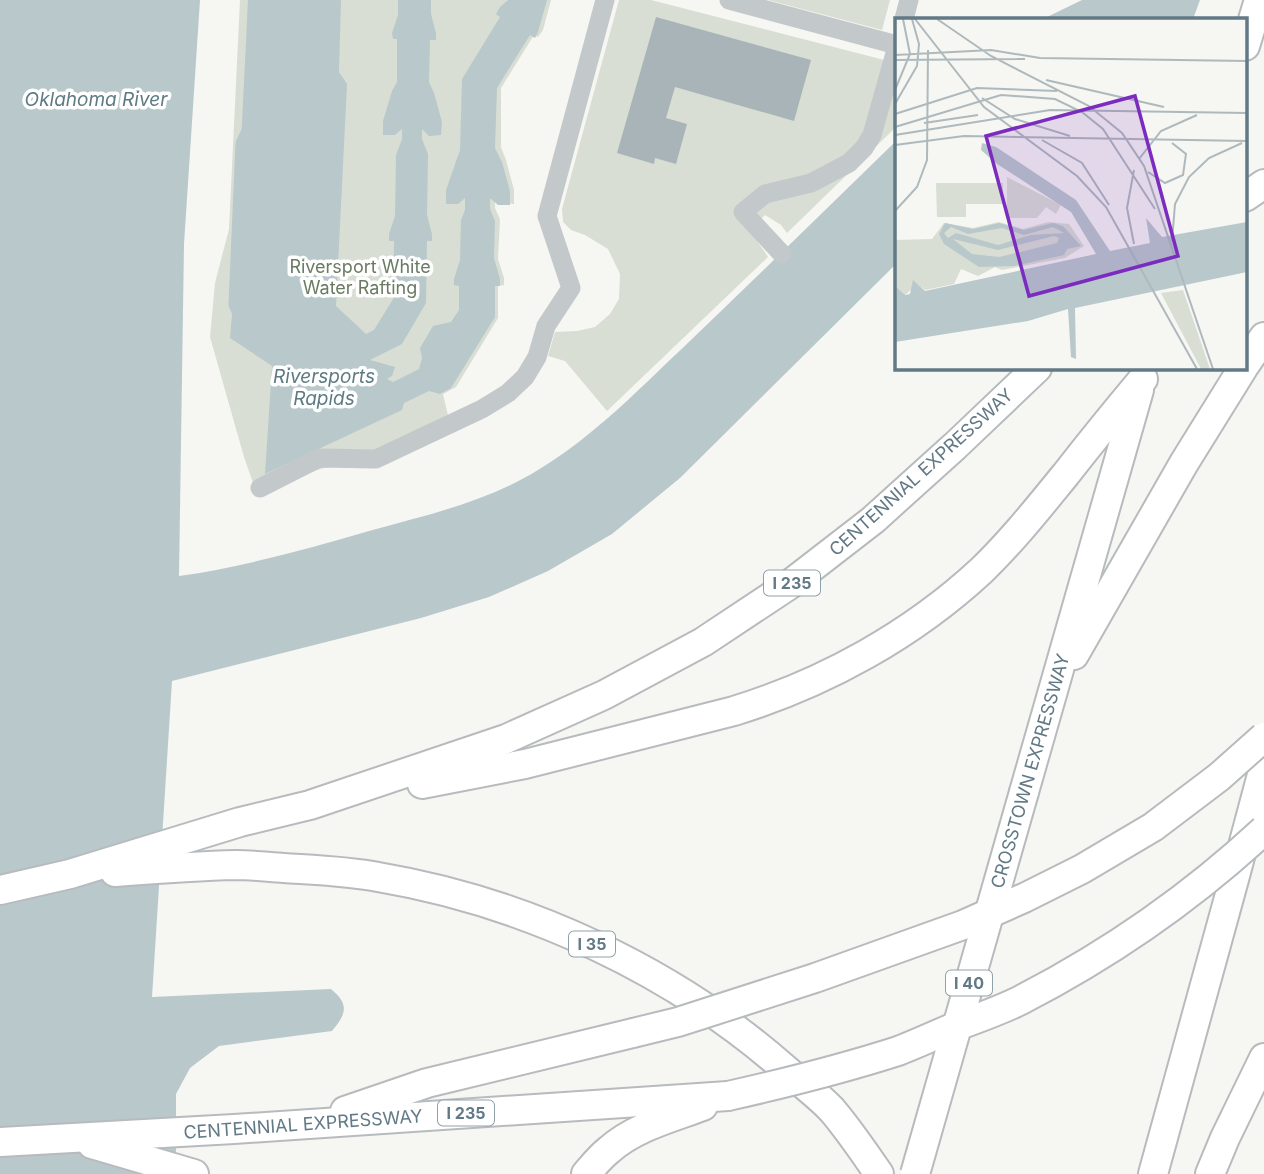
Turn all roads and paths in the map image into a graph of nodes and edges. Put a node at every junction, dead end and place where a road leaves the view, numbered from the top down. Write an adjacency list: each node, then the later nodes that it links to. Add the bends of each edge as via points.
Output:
1 (605, 0): 15 (street, via 547,216 571,288 546,326 525,377 482,409 376,459 319,458)
2 (729, 0): 7 (street)
3 (909, 0): 5 (street)
4 (1259, 0): 6 (highway)
5 (904, 18)
6 (1246, 43)
7 (895, 44)
8 (895, 52): 11 (street, via 872,135 864,148 849,163 811,183 765,194 743,212)
9 (1264, 184): 10 (highway)
10 (1246, 196)
11 (782, 254)
12 (1036, 369): 19 (highway, CENTENNIAL EXPRESSWAY / I 235, via 873,520 789,585 702,642 604,695 506,739)
13 (1243, 369): 16 (highway)
14 (1144, 373): 16 (highway, CROSSTOWN EXPRESSWAY / I 40); 19 (highway, via 1036,512 982,570 896,636 827,675 734,711 525,764)
15 (270, 480)
16 (1053, 692): 31 (highway, CROSSTOWN EXPRESSWAY / I 40, bridge)
17 (1264, 737): 25 (highway, bridge, via 1153,827 1082,869 963,925 678,1022 427,1083)
18 (1264, 767): 32 (highway)
19 (310, 805): 21 (highway, CENTENNIAL EXPRESSWAY / I 235)
20 (1264, 830): 24 (highway, CENTENNIAL EXPRESSWAY / I 235, bridge, via 1183,898 1060,979 1018,1001 901,1050)
21 (70, 874): 22 (highway, I 35); 30 (highway, I 35, via 238,865 378,877 456,894 578,936 715,1013 768,1054 830,1108)
22 (0, 890)
23 (1264, 1058): 33 (highway)
24 (729, 1096): 25 (highway, CENTENNIAL EXPRESSWAY / I 235); 29 (highway, via 623,1139)
25 (309, 1123): 26 (highway, CENTENNIAL EXPRESSWAY / I 235)
26 (69, 1138): 27 (highway, CENTENNIAL EXPRESSWAY); 28 (highway)
27 (0, 1142)
28 (194, 1174)
29 (586, 1174)
30 (879, 1174)
31 (915, 1174)
32 (1153, 1174)
33 (1210, 1174)

